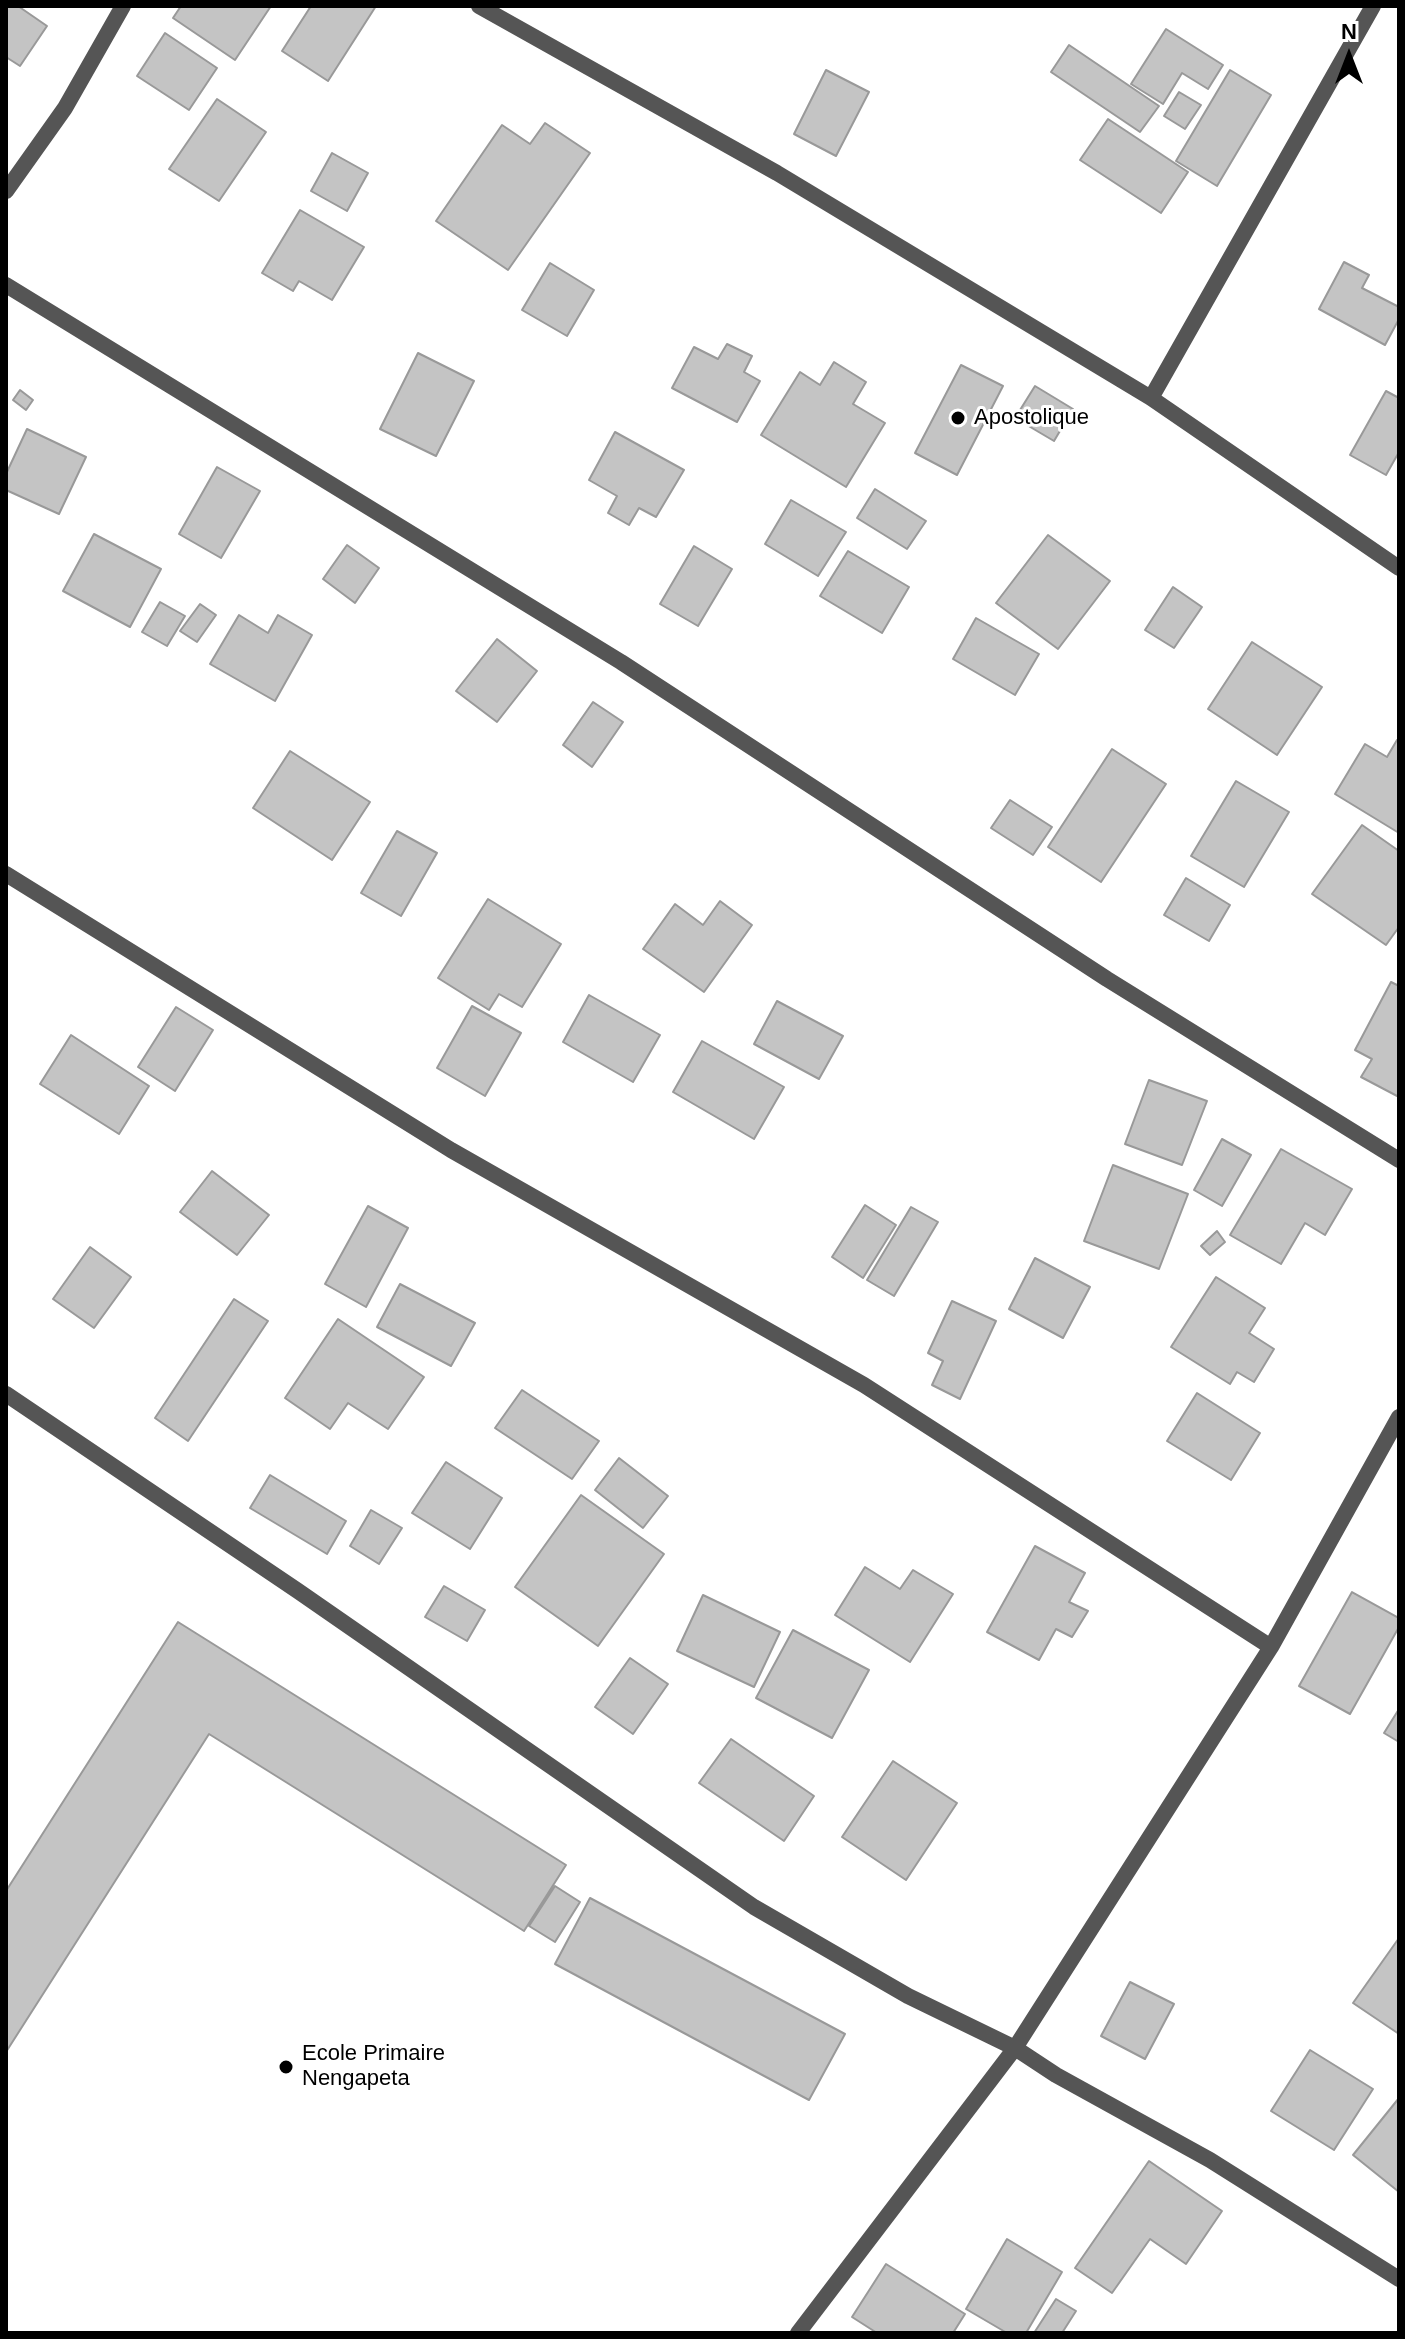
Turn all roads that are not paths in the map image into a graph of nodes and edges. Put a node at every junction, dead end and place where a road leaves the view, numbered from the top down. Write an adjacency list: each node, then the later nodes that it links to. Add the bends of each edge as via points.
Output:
1 (123, 6): 4 (street, via 65,108)
2 (479, 6): 6 (street, via 777,173)
3 (1373, 6): 6 (street)
4 (6, 191)
5 (6, 285): 9 (street, via 621,662 1107,979)
6 (1151, 398): 7 (street)
7 (1399, 568)
8 (6, 874): 12 (street, via 451,1150 864,1385)
9 (1399, 1160)
10 (6, 1394): 13 (street, via 754,1907 908,1996)
11 (1399, 1417): 12 (street)
12 (1271, 1647): 13 (street)
13 (1015, 2048): 14 (street, via 1210,2160); 15 (street)
14 (1399, 2279)
15 (798, 2333)

